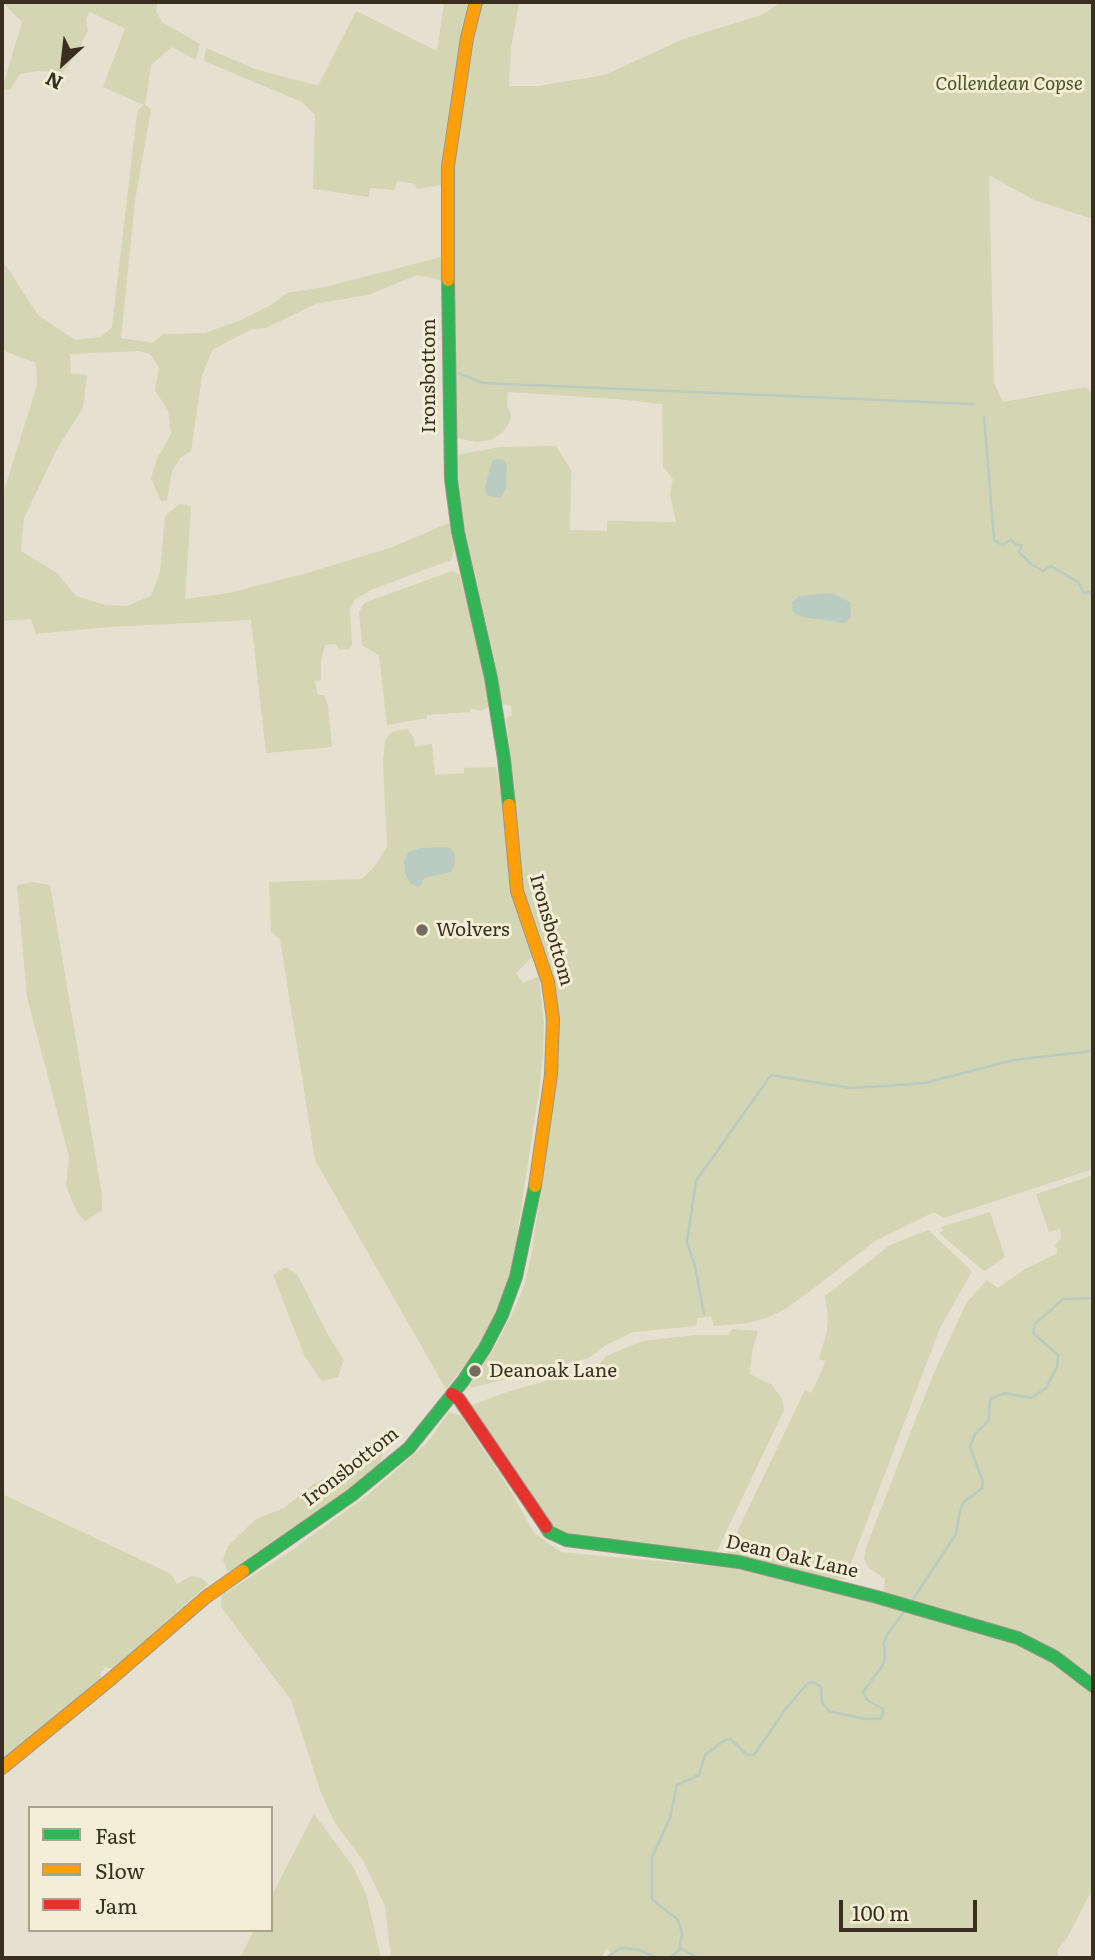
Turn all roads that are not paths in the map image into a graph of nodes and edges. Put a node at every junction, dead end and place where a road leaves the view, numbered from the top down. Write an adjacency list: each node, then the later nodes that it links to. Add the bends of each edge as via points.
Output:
1 (476, 2): 2 (street, Ironsbottom, via 448,166 449,457 458,532 491,678 506,771 517,891 548,982 553,1042 543,1135 516,1277 485,1348)
2 (452, 1394): 3 (street, Dean Oak Lane, via 549,1531 566,1540 739,1562 909,1606 1035,1646); 4 (street, Ironsbottom, via 389,1466 206,1597)
3 (1093, 1686)
4 (2, 1768)

